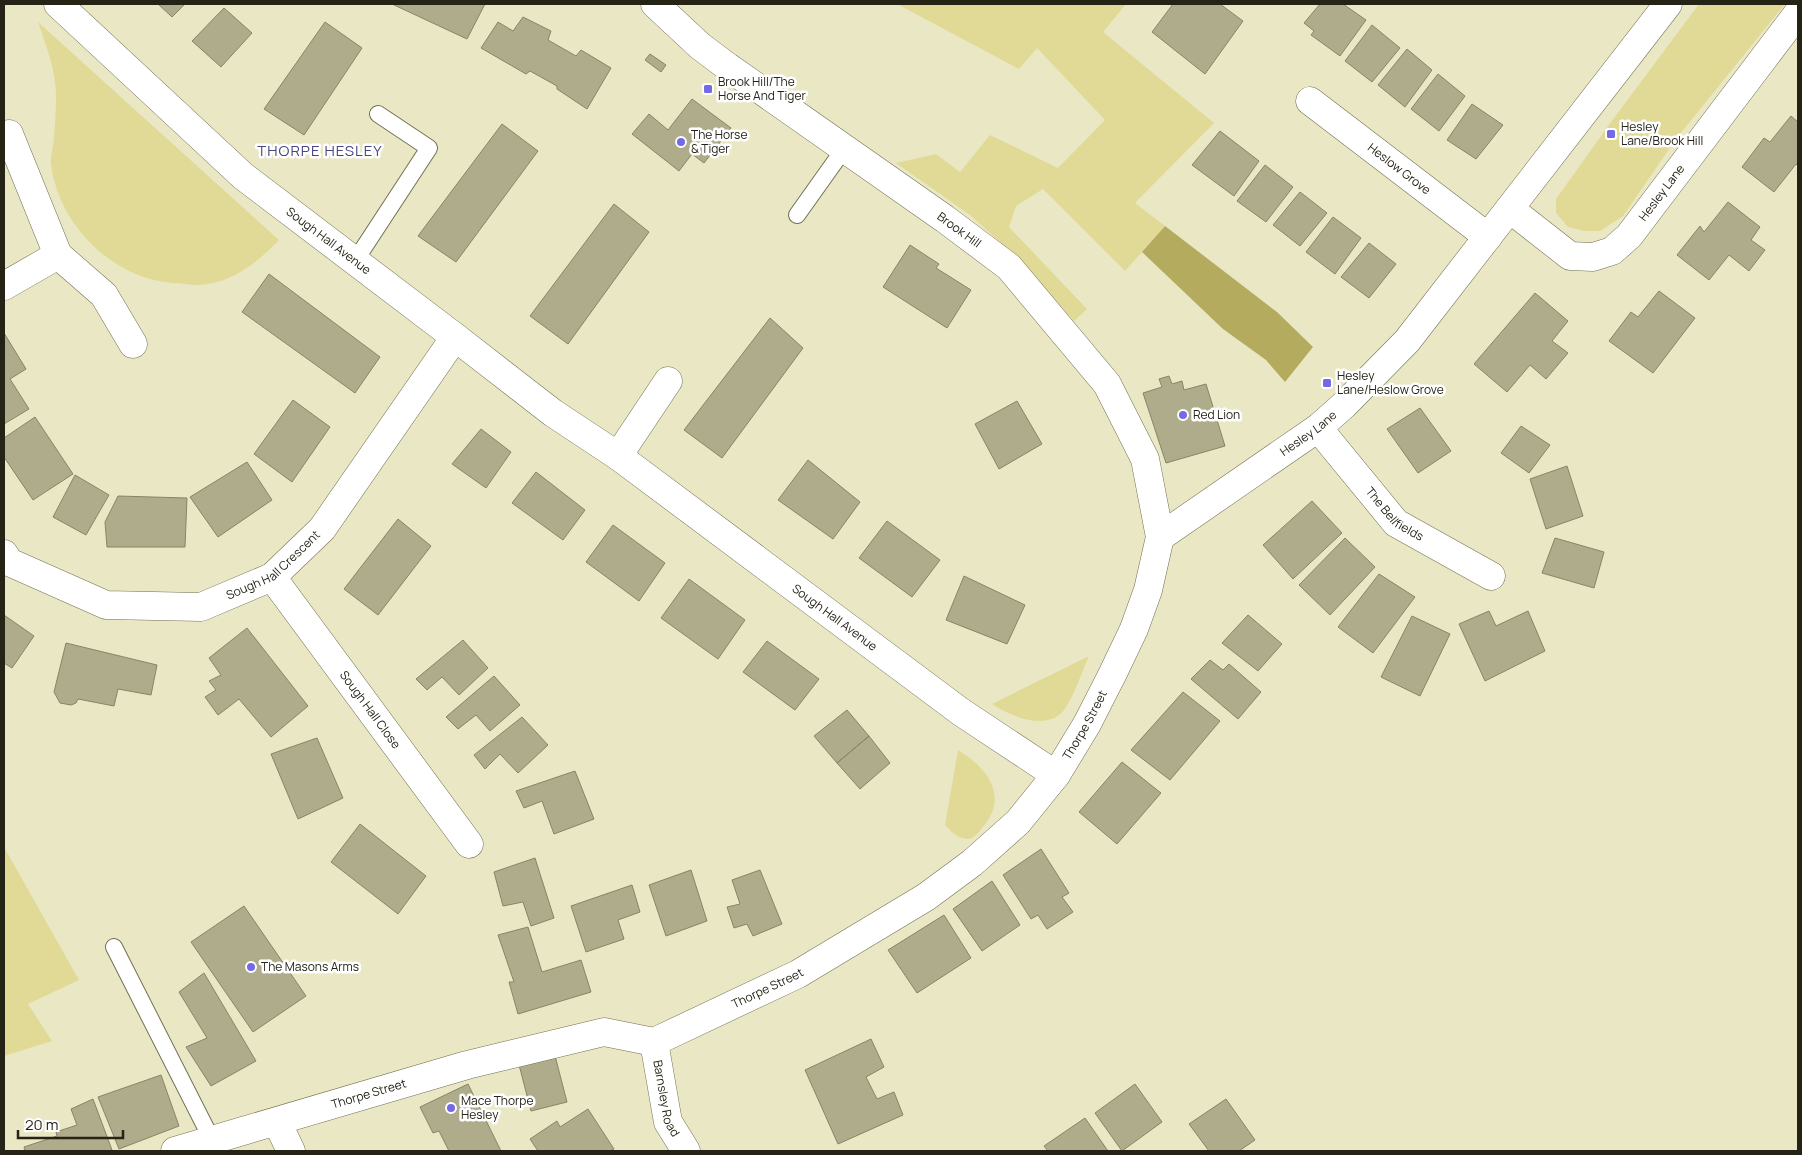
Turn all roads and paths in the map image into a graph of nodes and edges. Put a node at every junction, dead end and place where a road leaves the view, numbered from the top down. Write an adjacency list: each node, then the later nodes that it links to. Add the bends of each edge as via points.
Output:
1 (58, 4): 13 (street, Sough Hall Avenue, via 243,176)
2 (655, 4): 8 (street, Brook Hill, via 700,46)
3 (1668, 4): 9 (street, Hesley Lane)
4 (1798, 13): 9 (street, Hesley Lane, via 1629,236 1612,251 1593,257 1570,256)
5 (1310, 101): 11 (street, Heslow Grove)
6 (378, 114): 13 (lane, via 429,148)
7 (9, 134): 12 (street)
8 (844, 149): 10 (lane); 20 (street, Brook Hill, via 1009,268 1107,384 1145,459)
9 (1510, 210): 11 (street, Hesley Lane)
10 (797, 215)
11 (1488, 237): 18 (street, Hesley Lane, via 1407,341)
12 (58, 254): 14 (street); 16 (street, via 104,295)
13 (355, 261): 15 (street, Sough Hall Avenue)
14 (4, 286)
15 (455, 336): 19 (street, Sough Hall Avenue, via 553,413); 23 (street, Sough Hall Crescent, via 322,529)
16 (133, 344)
17 (668, 381): 19 (street)
18 (1318, 428): 20 (street, Hesley Lane); 22 (street, The Bellfields, via 1396,523)
19 (618, 456): 24 (street, Sough Hall Avenue, via 961,712)
20 (1160, 537): 24 (street, Thorpe Street, via 1148,590 1134,629 1087,724)
21 (4, 554): 23 (street, Sough Hall Crescent, via 9,562 106,605 201,607)
22 (1491, 576)
23 (272, 577): 25 (street, Sough Hall Close)
24 (1056, 775): 27 (street, Thorpe Street, via 1018,822 926,898 798,974)
25 (469, 844)
26 (114, 947): 29 (lane)
27 (654, 1042): 28 (street, Thorpe Street, via 604,1032 467,1065); 32 (street, Barnsley Road, via 668,1122)
28 (277, 1122): 29 (street, Thorpe Street); 31 (street)
29 (212, 1140): 30 (street, Thorpe Street)
30 (176, 1151)
31 (291, 1151)
32 (686, 1151)

